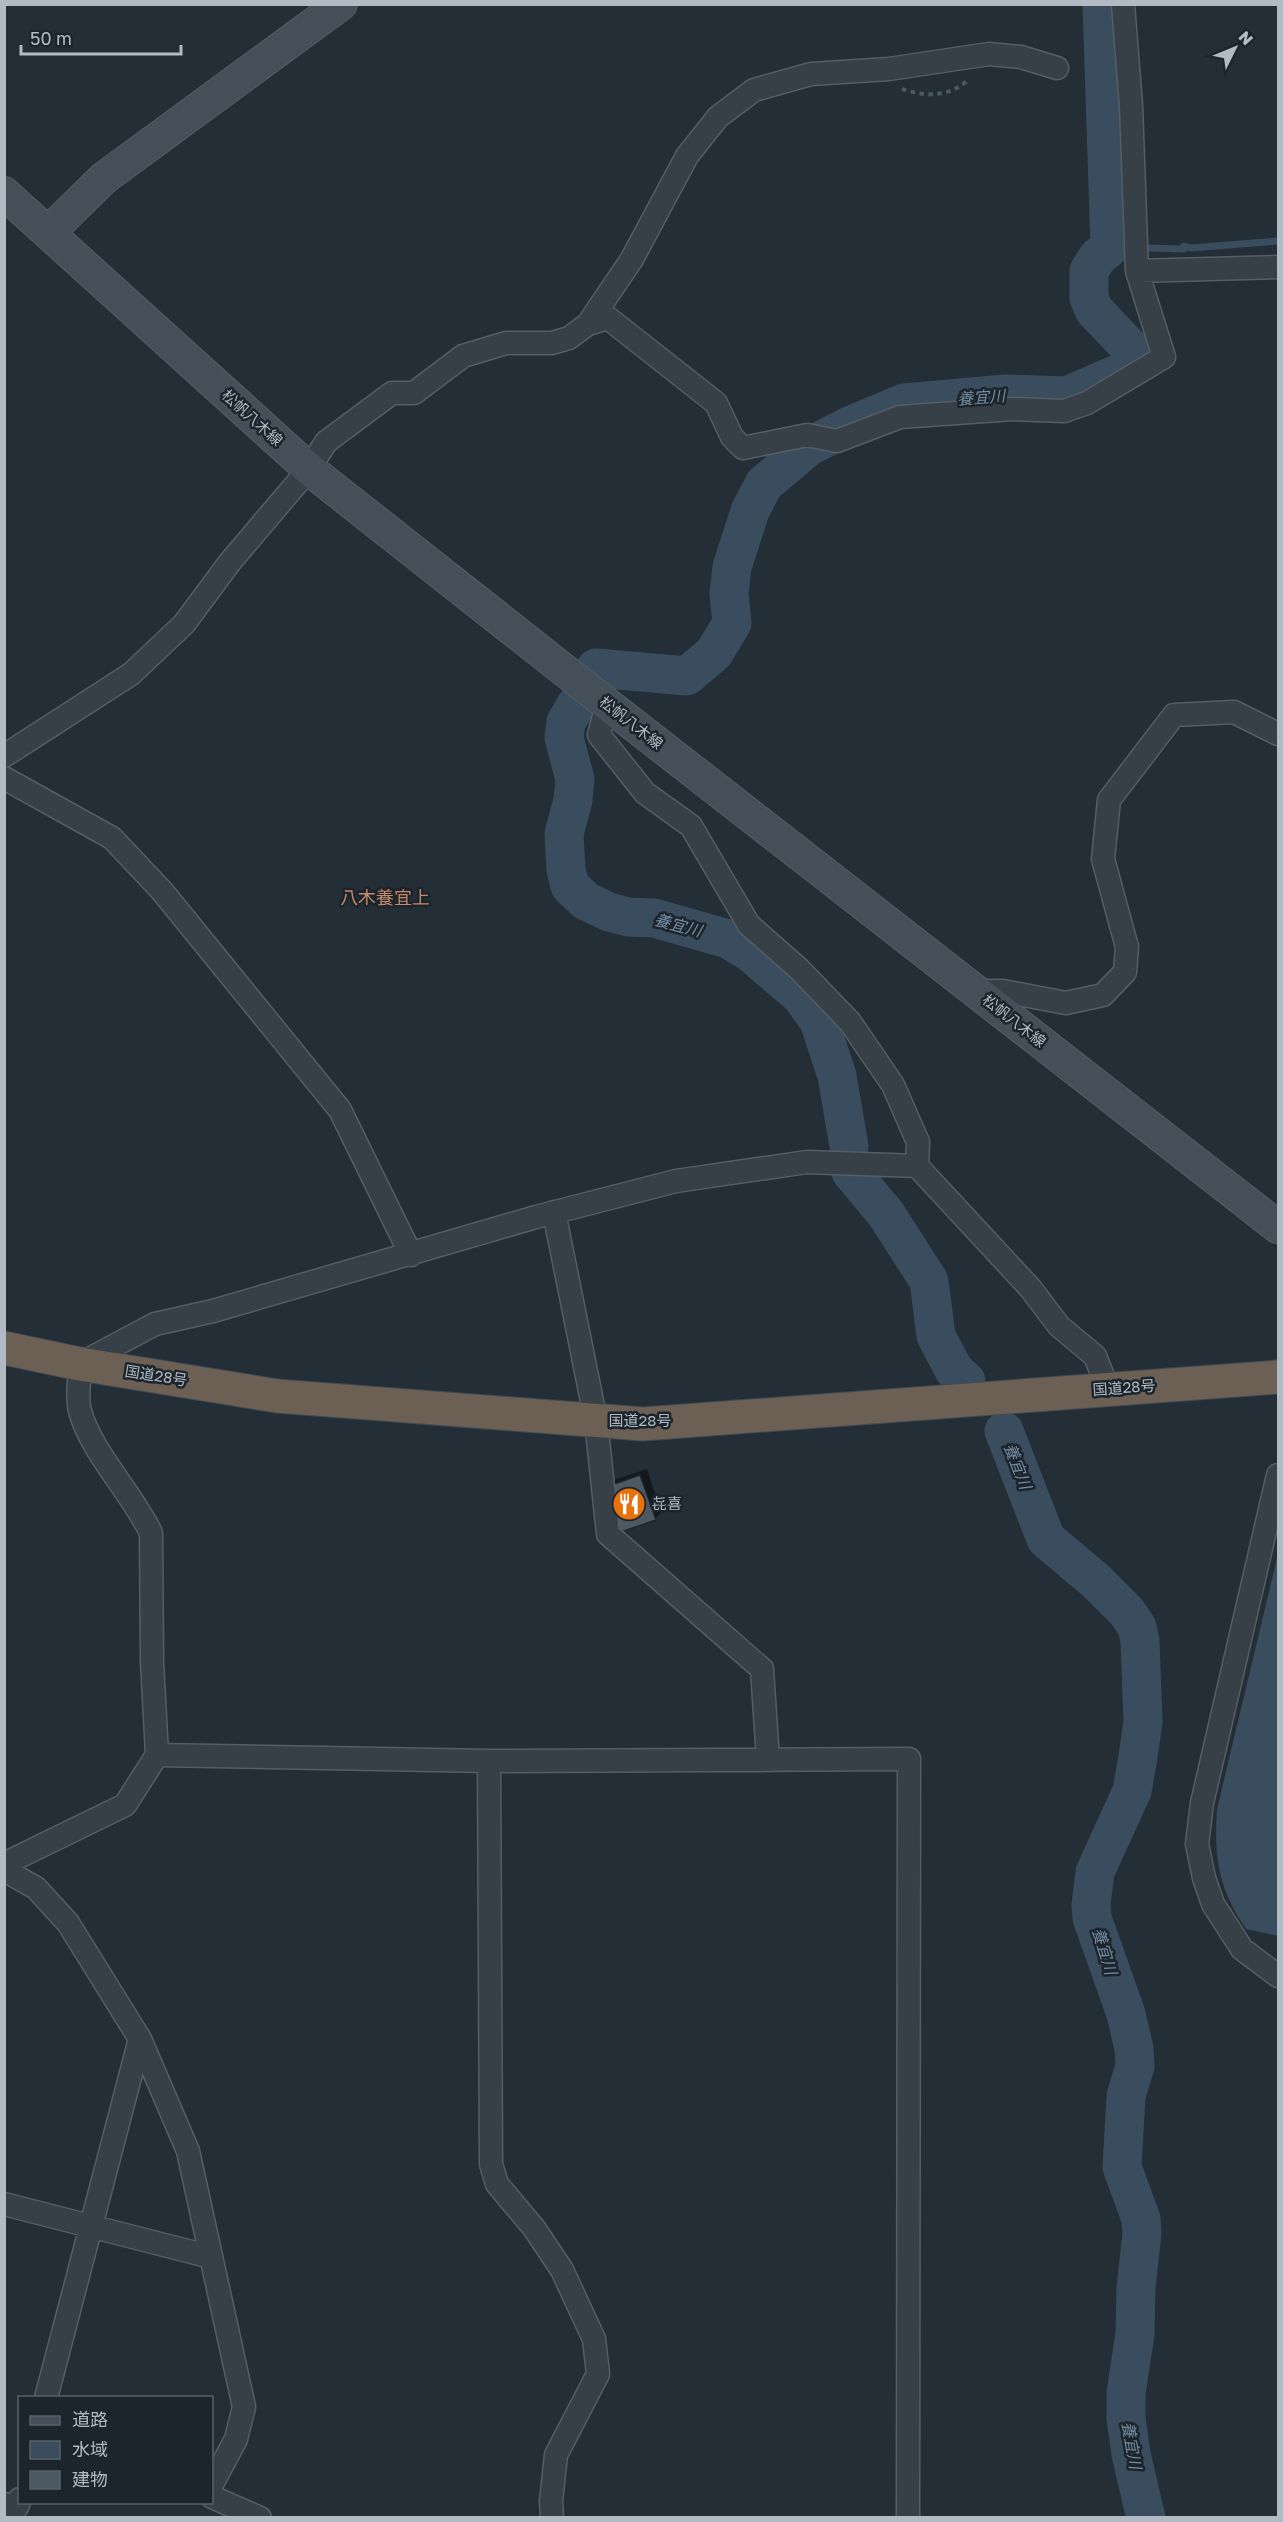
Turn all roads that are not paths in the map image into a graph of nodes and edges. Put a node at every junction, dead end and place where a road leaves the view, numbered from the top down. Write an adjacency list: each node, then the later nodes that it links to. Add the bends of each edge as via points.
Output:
1 (341, 4): 5 (main road, via 104,178)
2 (1123, 4): 6 (street)
3 (1057, 68): 8 (street, via 1021,57 989,54 889,69 811,74 754,90 718,117 687,156 632,259)
4 (4, 193): 5 (main road, 松帆八木線)
5 (49, 232): 9 (main road, 松帆八木線)
6 (1136, 266): 7 (street); 8 (street, via 1164,357 1087,403 1064,411 1013,409 900,417 837,441 807,435 743,448 732,437 716,403 609,318)
7 (1278, 267)
8 (588, 324): 9 (street, via 569,338 506,343 463,356 414,393 392,393 326,442)
9 (309, 469): 10 (main road, 松帆八木線); 12 (street, via 230,562 184,624 131,674)
10 (606, 704): 14 (main road, 松帆八木線); 15 (street, via 599,735 645,793 691,826 749,925 799,969 850,1023 893,1085 918,1142)
11 (1278, 735): 14 (street, via 1234,712 1173,715 1109,800 1103,859 1127,947 1125,972 1103,995 1066,1003 1003,991)
12 (4, 756)
13 (4, 778): 18 (street, via 112,838 162,891 340,1110)
14 (975, 991): 17 (main road, 松帆八木線)
15 (917, 1166): 16 (street, via 807,1162 676,1181); 22 (street, via 1031,1289 1059,1326 1095,1356)
16 (554, 1212): 18 (street); 23 (street)
17 (1278, 1227)
18 (411, 1255): 20 (street, via 155,1324)
19 (4, 1348): 20 (highway, 国道28号)
20 (80, 1364): 23 (highway, 国道28号, via 277,1396); 25 (street, via 80,1410 86,1425 151,1533)
21 (1278, 1377): 22 (highway, 国道28号)
22 (1108, 1389): 23 (highway, 国道28号, via 643,1424)
23 (596, 1421): 26 (street, via 608,1534 762,1669)
24 (1278, 1475): 30 (street, via 1202,1803 1197,1844 1204,1878 1219,1913 1242,1949)
25 (157, 1755): 27 (street); 28 (street, via 125,1805)
26 (768, 1760): 27 (street); 42 (street, via 909,1759)
27 (489, 1761): 41 (street, via 491,2164 497,2184 534,2228 579,2302 594,2339 598,2374 556,2455)
28 (4, 1864)
29 (4, 1870): 31 (street, via 36,1888 68,1923)
30 (1278, 1976)
31 (140, 2038): 33 (street); 34 (street, via 188,2151)
32 (4, 2204): 33 (street)
33 (90, 2226): 34 (street); 35 (street)
34 (211, 2257): 36 (street, via 244,2407 236,2439)
35 (46, 2396)
36 (213, 2482)
37 (213, 2498): 40 (street)
38 (4, 2504): 39 (street)
39 (18, 2504)
40 (260, 2517)
41 (552, 2517)
42 (908, 2517)

